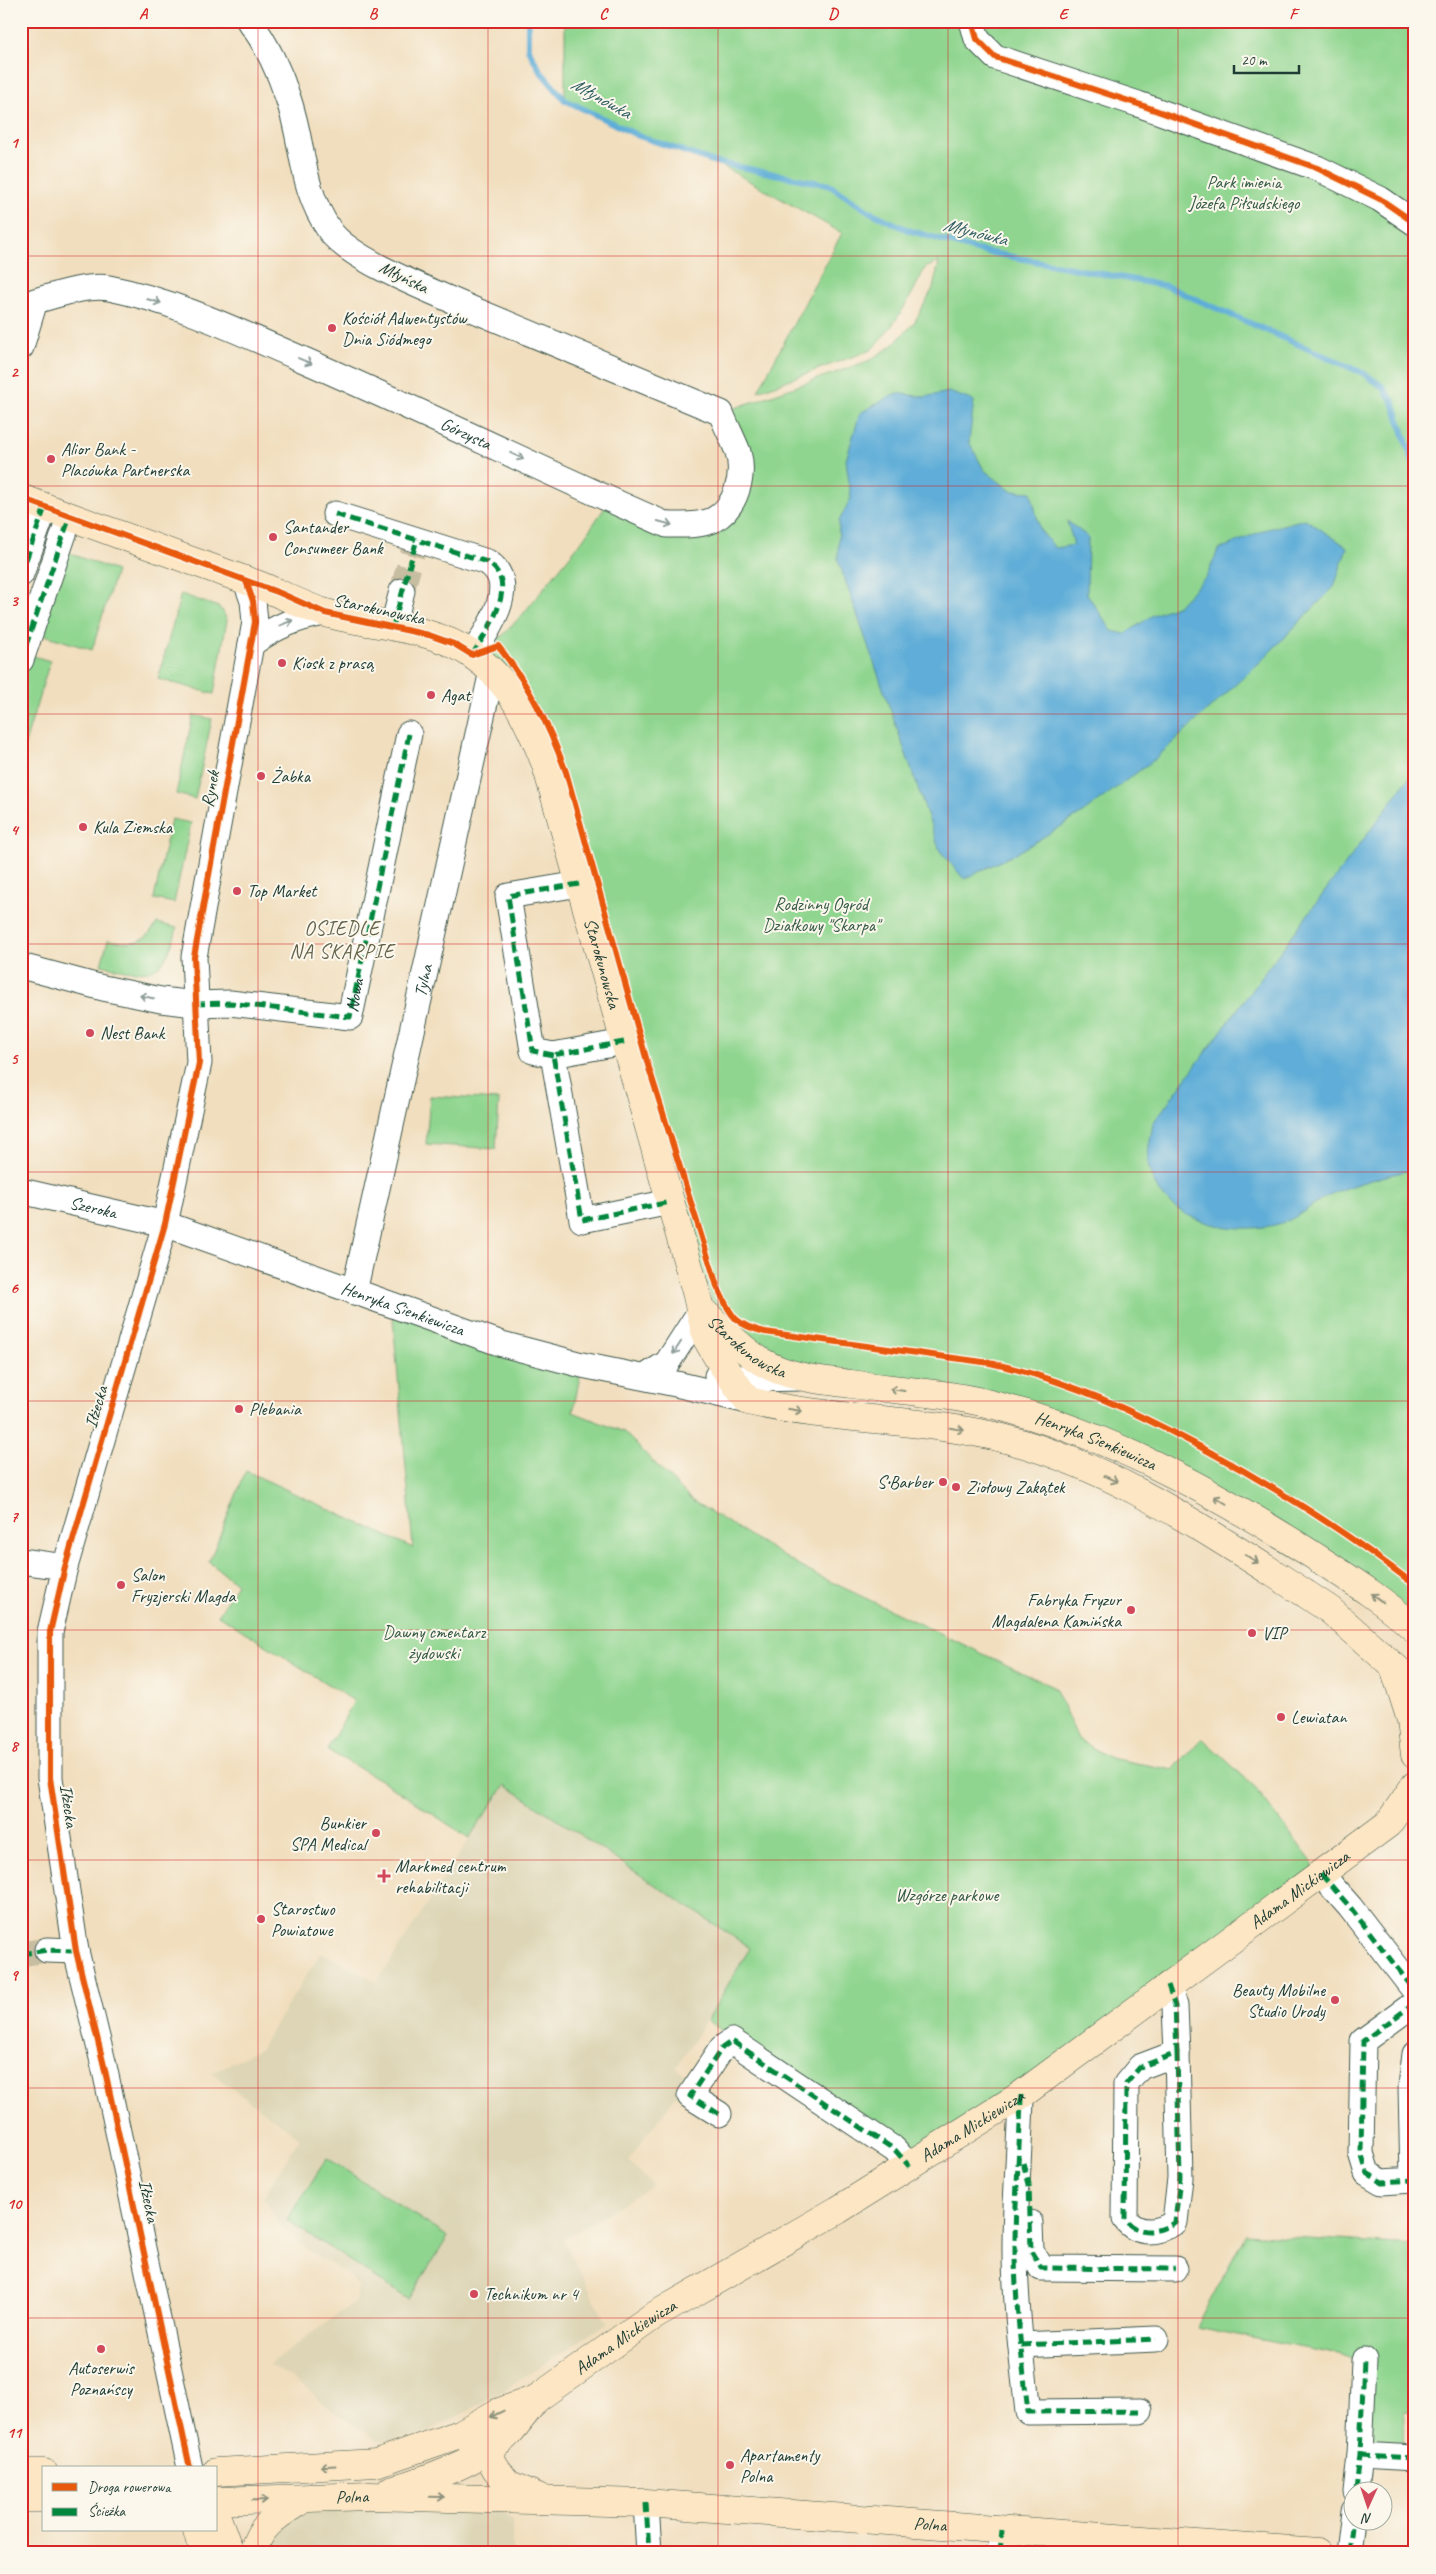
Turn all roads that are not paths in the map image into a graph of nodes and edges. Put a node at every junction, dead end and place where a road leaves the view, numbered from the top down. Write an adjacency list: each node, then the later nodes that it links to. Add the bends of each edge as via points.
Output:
1 (249, 21): 5 (street, Młyńska, via 265,46 289,99 305,179 332,233 356,252 402,278)
2 (972, 21): 3 (street, via 977,39 995,57 1317,168 1380,199)
3 (1415, 222)
4 (21, 347): 5 (street, Górzysta, one-way to 5, via 35,301 69,291 107,287 184,310 243,334 422,411 667,525 692,525 713,520 728,507 738,489 741,469 738,452)
5 (721, 413)
6 (46, 507): 8 (street); 9 (street); 14 (street)
7 (335, 514): 15 (street, via 415,545 496,567 503,584)
8 (21, 574)
9 (246, 581): 11 (street, Starokunowska); 13 (street, Rynek, via 253,601 255,622)
10 (402, 591): 12 (street)
11 (325, 613): 12 (street, Starokunowska); 13 (street, one-way to 11, via 273,628 298,618)
12 (393, 626): 15 (street, Starokunowska, via 454,644)
13 (251, 644): 19 (street, Rynek, via 194,957)
14 (21, 660)
15 (482, 663): 17 (street, Starokunowska, via 511,692 536,739); 25 (street, Tylna)
16 (409, 734): 19 (street, Nowa, via 350,1017 230,1003)
17 (579, 884): 20 (street, Starokunowska); 21 (street, via 508,896 533,1051)
18 (21, 966): 19 (street, one-way to 18, via 103,988)
19 (195, 1004): 24 (street, Iłżecka, via 199,1063)
20 (624, 1042): 21 (street); 23 (street, Starokunowska)
21 (554, 1054): 23 (street, via 582,1220)
22 (21, 1191): 24 (street, Szeroka)
23 (670, 1202): 26 (street, Starokunowska)
24 (165, 1224): 25 (street, Henryka Sienkiewicza); 32 (street, Iłżecka)
25 (354, 1292): 27 (street, Henryka Sienkiewicza, via 502,1344)
26 (701, 1310): 27 (street, one-way to 27, via 667,1363); 28 (street, via 707,1339); 29 (street, Starokunowska, via 740,1347 764,1363)
27 (644, 1377): 28 (street, Henryka Sienkiewicza, via 674,1373); 30 (street, Henryka Sienkiewicza)
28 (731, 1377): 29 (street, Henryka Sienkiewicza); 30 (street)
29 (802, 1378): 33 (street, Henryka Sienkiewicza, one-way to 29, via 1356,1582 1277,1532 1171,1472 1105,1442 1052,1422 989,1404)
30 (748, 1401): 34 (street, Henryka Sienkiewicza, one-way to 34, via 955,1428 1034,1447 1087,1468 1152,1499 1306,1594 1330,1610)
31 (21, 1561): 32 (street)
32 (65, 1567): 42 (street, Iłżecka, via 50,1632 50,1778)
33 (1415, 1629)
34 (1394, 1667): 35 (street, Henryka Sienkiewicza); 36 (street, via 1411,1720)
35 (1415, 1685)
36 (1415, 1755)
37 (1414, 1781): 39 (street, Adama Mickiewicza)
38 (1415, 1821): 39 (street)
39 (1388, 1824): 40 (street, Adama Mickiewicza)
40 (1321, 1874): 43 (street, Adama Mickiewicza); 44 (street)
41 (47, 1950): 42 (street)
42 (76, 1951): 62 (street, Iłżecka)
43 (1168, 1985): 46 (street, via 1175,2006); 48 (street, Adama Mickiewicza)
44 (1415, 1991)
45 (1415, 2003): 47 (street, via 1364,2041 1361,2153 1368,2173 1382,2182 1412,2180 1411,2086)
46 (1177, 2053): 46 (street, via 1140,2067 1126,2084 1125,2219 1138,2230 1163,2230 1175,2222 1180,2178)
47 (1415, 2054)
48 (1021, 2096): 50 (street); 51 (street, Adama Mickiewicza)
49 (719, 2114): 51 (street, via 690,2096 722,2048 732,2042 895,2150)
50 (1021, 2154): 52 (street, via 1028,2184 1031,2251 1041,2268); 54 (street, via 1015,2248)
51 (909, 2166): 56 (street, Adama Mickiewicza, via 652,2317)
52 (1174, 2269)
53 (1156, 2339): 54 (street)
54 (1020, 2345): 57 (street, via 1028,2412)
55 (1364, 2360): 59 (street)
56 (536, 2399): 58 (street, Adama Mickiewicza, one-way to 58, via 497,2413); 60 (street, Adama Mickiewicza, via 508,2434)
57 (1140, 2411)
58 (460, 2434): 60 (street, Polna); 63 (street, Adama Mickiewicza, one-way to 63, via 376,2463)
59 (1360, 2455): 61 (street); 66 (street)
60 (474, 2457): 67 (street, Adama Mickiewicza, via 407,2485); 70 (street, Polna, via 476,2488); 72 (street, Polna, via 496,2469 508,2484)
61 (1415, 2458)
62 (190, 2466)
63 (218, 2472)
64 (21, 2473): 65 (street)
65 (42, 2473)
66 (1357, 2482)
67 (370, 2496): 70 (street, Polna, one-way to 70); 71 (street, Polna)
68 (21, 2498): 69 (street)
69 (42, 2498)
70 (488, 2498): 72 (street, Polna)
71 (303, 2499): 73 (street, Polna, one-way to 71); 81 (street, via 261,2529)
72 (542, 2500): 74 (street, Polna)
73 (218, 2501)
74 (646, 2504): 78 (street, Polna); 82 (street)
75 (218, 2520): 80 (street)
76 (198, 2532): 79 (street)
77 (1352, 2532): 84 (street)
78 (1001, 2541): 83 (street, Polna)
79 (208, 2553)
80 (230, 2553)
81 (254, 2553)
82 (649, 2553)
83 (1318, 2553)
84 (1349, 2553)

